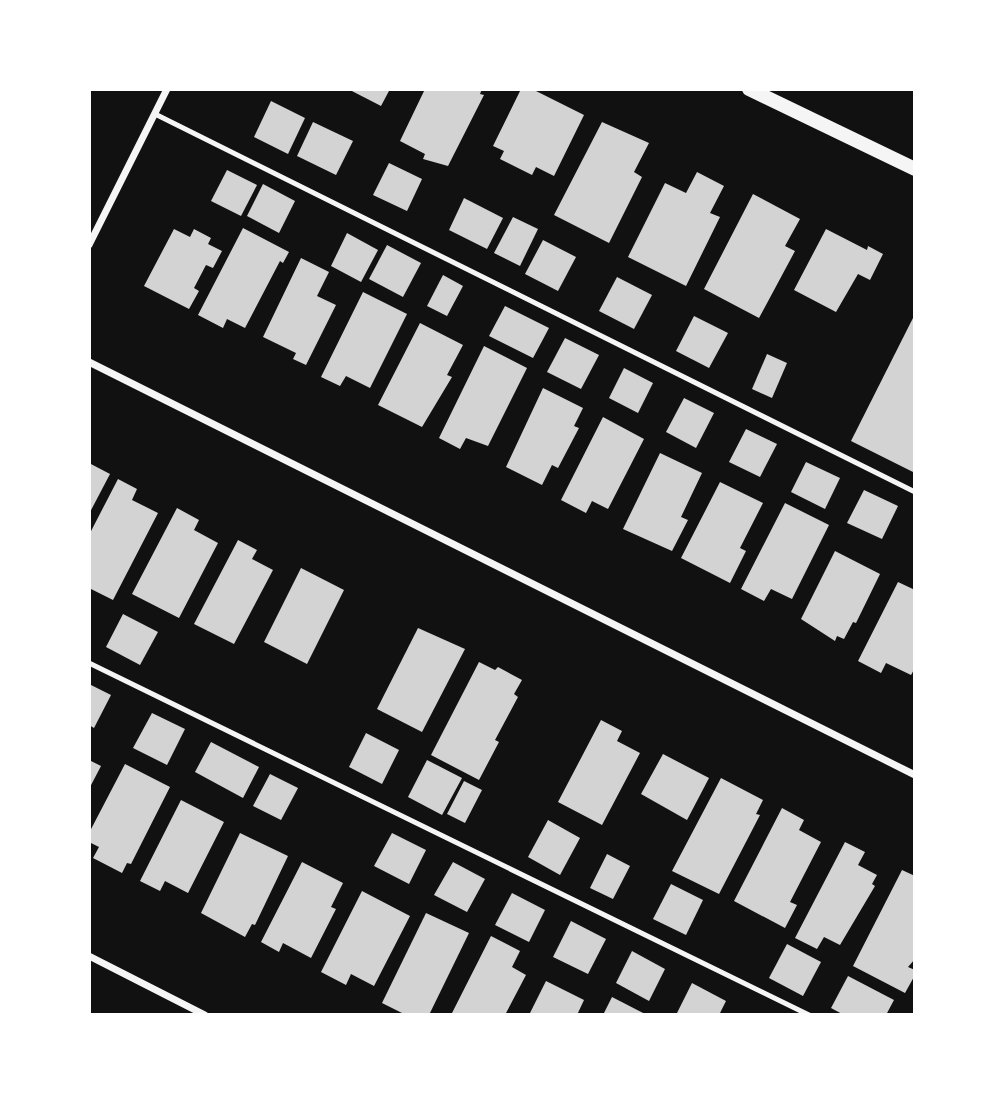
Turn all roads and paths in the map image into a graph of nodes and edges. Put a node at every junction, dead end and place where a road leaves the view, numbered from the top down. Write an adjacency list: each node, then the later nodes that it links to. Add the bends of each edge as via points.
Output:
1 (167, 89): 3 (street)
2 (749, 89): 4 (main road)
3 (155, 114): 5 (street); 7 (lane)
4 (915, 169)
5 (89, 245)
6 (89, 362): 9 (street)
7 (915, 492)
8 (89, 663): 12 (lane)
9 (915, 775)
10 (89, 956): 11 (street)
11 (205, 1015)
12 (809, 1015)

